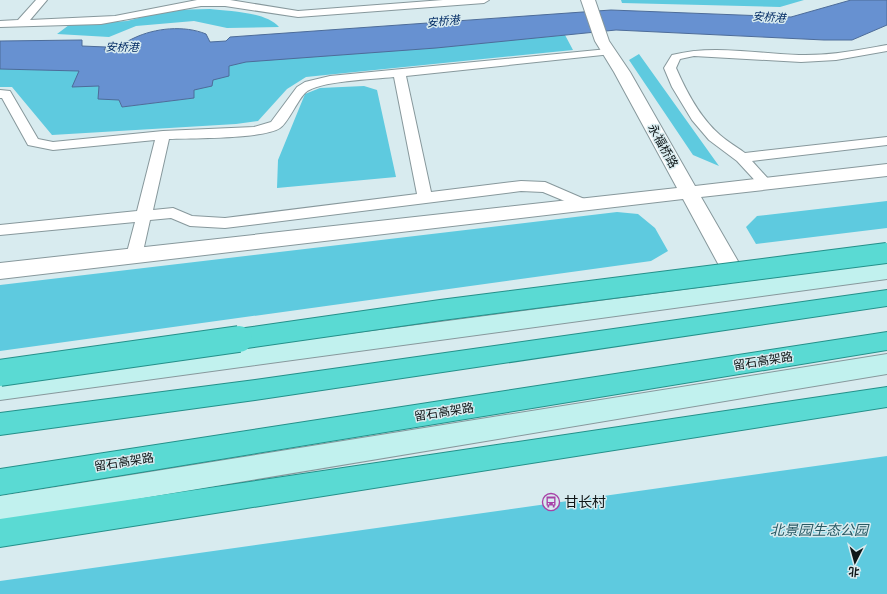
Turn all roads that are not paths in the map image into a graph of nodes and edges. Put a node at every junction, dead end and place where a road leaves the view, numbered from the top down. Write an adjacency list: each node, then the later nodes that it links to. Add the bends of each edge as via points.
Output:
1 (42, 0): 5 (lane)
2 (484, 0): 3 (lane, via 298,14 277,13)
3 (241, 2): 5 (lane, via 170,7 115,19)
4 (590, 5): 8 (street, 永福桥路)
5 (22, 23): 6 (lane)
6 (0, 24)
7 (887, 48): 13 (lane, via 815,58 694,53 676,57 670,68 697,117 714,137)
8 (608, 52): 9 (lane); 16 (street, 永福桥路)
9 (399, 73): 11 (lane, via 330,80 309,85 301,90 276,125 254,131); 17 (lane)
10 (0, 94): 11 (lane, via 6,94 33,142 53,146)
11 (163, 135): 19 (lane)
12 (887, 141): 13 (lane)
13 (742, 158): 15 (lane)
14 (887, 170): 15 (street)
15 (766, 184): 16 (street)
16 (689, 192): 18 (street); 25 (street, 永福桥路)
17 (425, 198): 18 (lane, via 527,186 545,187); 19 (lane, via 225,223 190,222 173,213)
18 (584, 204): 22 (street)
19 (144, 215): 20 (lane); 22 (lane)
20 (0, 230)
21 (887, 253): 29 (highway, bridge, via 441,310)
22 (134, 256): 23 (street)
23 (0, 271)
24 (887, 271): 25 (main road)
25 (744, 290): 30 (main road)
26 (887, 298): 32 (highway, via 263,389)
27 (887, 341): 33 (highway, 留石高架路)
28 (887, 364): 34 (main road)
29 (0, 373)
30 (0, 390)
31 (887, 397): 35 (highway)
32 (0, 424)
33 (0, 482)
34 (0, 509)
35 (0, 533)

